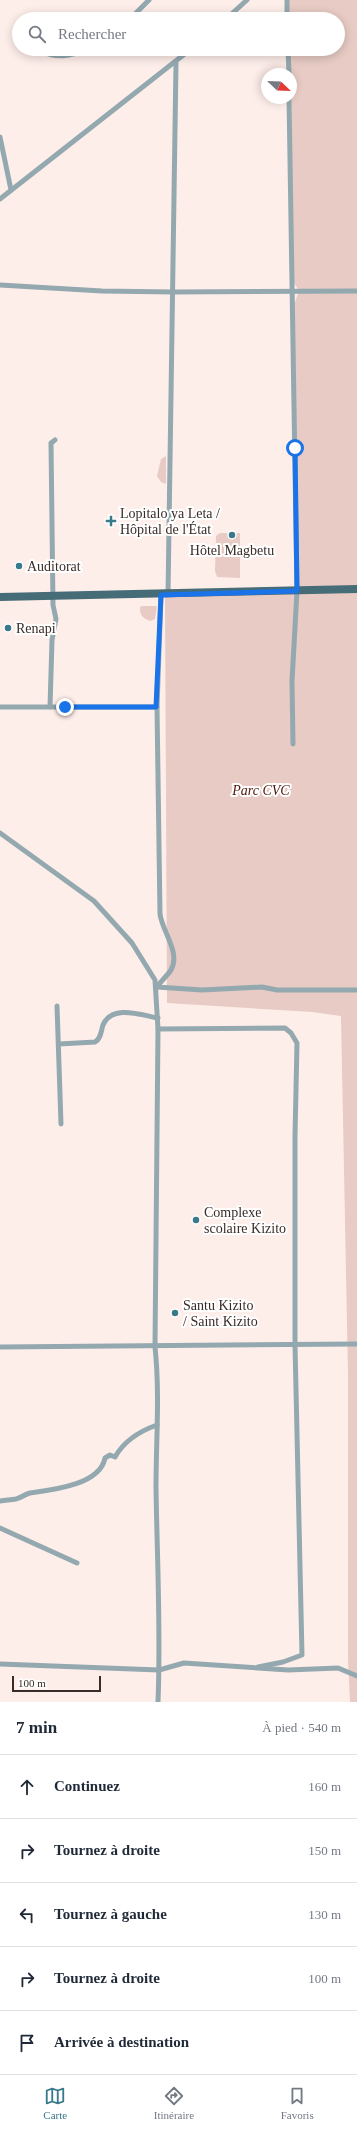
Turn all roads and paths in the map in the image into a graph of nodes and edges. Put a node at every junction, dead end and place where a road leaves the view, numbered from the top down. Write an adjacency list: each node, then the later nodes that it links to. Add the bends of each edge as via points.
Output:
1 (149, 0): 4 (street)
2 (247, 0): 5 (street)
3 (287, 0): 6 (street)
4 (137, 12)
5 (234, 12)
6 (288, 12)
7 (53, 56): 8 (street)
8 (70, 56)
9 (184, 56): 11 (street)
10 (288, 56): 12 (street)
11 (176, 63): 15 (street); 19 (street)
12 (288, 68)
13 (289, 104): 20 (street)
14 (0, 137): 15 (street)
15 (11, 190): 16 (street)
16 (0, 199)
17 (0, 285): 19 (street)
18 (357, 291): 20 (street)
19 (174, 292): 20 (street); 24 (street)
20 (293, 292): 23 (street)
21 (55, 440): 26 (street, via 51,443)
22 (357, 589): 23 (main road)
23 (297, 591): 24 (main road); 30 (street, via 292,681)
24 (165, 595): 26 (main road); 29 (street)
25 (0, 597): 26 (main road)
26 (53, 597): 28 (street, via 56,619 52,640)
27 (0, 707): 28 (street)
28 (50, 707): 29 (street)
29 (156, 707): 32 (street, via 160,914 174,957 170,970)
30 (293, 744)
31 (0, 833): 32 (street, via 100,906 141,955)
32 (157, 987): 33 (street, via 202,990 262,987 277,990); 35 (street)
33 (357, 990)
34 (57, 1006): 37 (street)
35 (158, 1018): 36 (street); 37 (street, via 118,1012 107,1019 100,1037 95,1042)
36 (158, 1029): 40 (street, via 285,1028 292,1033 297,1043); 42 (street)
37 (59, 1044): 38 (street)
38 (61, 1124)
39 (357, 1344): 40 (street)
40 (295, 1345): 42 (street); 48 (street, via 302,1655 283,1662)
41 (0, 1347): 42 (street)
42 (155, 1347): 43 (street, via 158,1374)
43 (157, 1425): 44 (street, via 127,1441 115,1457 110,1455 105,1458 104,1464 80,1482 68,1487 28,1493 16,1499); 49 (street)
44 (0, 1501)
45 (0, 1528): 46 (street)
46 (77, 1563)
47 (0, 1664): 49 (street)
48 (258, 1666): 49 (street, via 184,1663); 50 (street, via 288,1670 338,1668)
49 (159, 1670): 51 (street)
50 (357, 1676)
51 (158, 1702)

